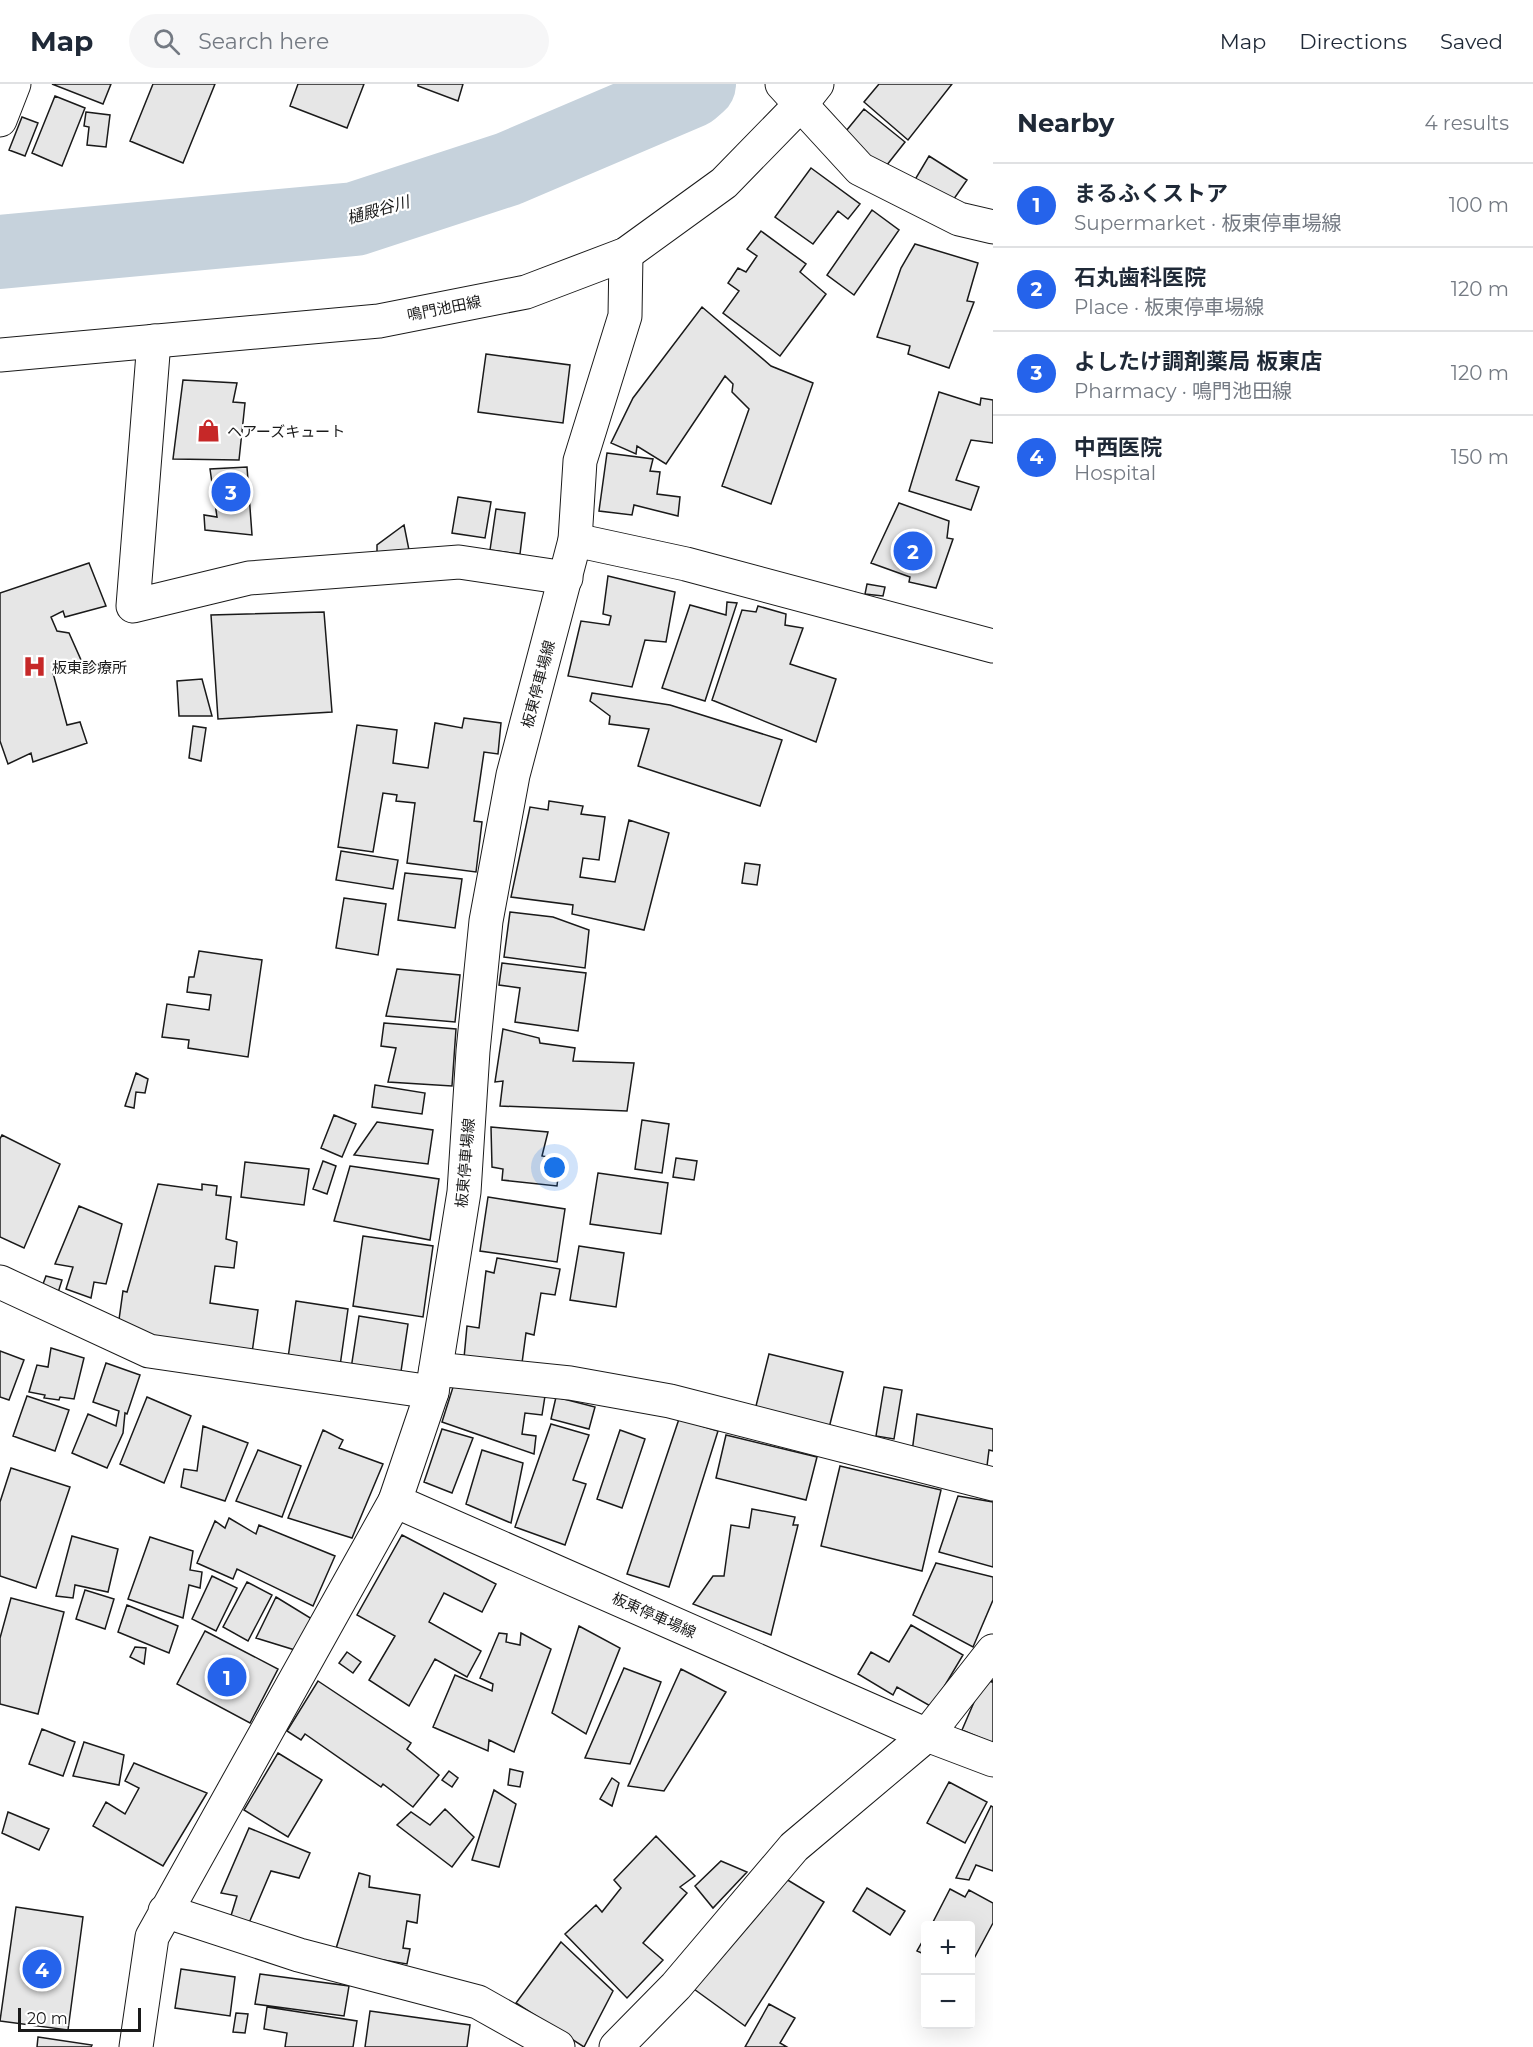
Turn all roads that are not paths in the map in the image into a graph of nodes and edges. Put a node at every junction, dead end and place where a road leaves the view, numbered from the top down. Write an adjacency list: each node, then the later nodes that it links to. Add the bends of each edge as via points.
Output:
1 (14, 84): 3 (street)
2 (800, 90): 4 (street, via 860,169 959,219); 5 (street, 鳴門池田線, via 724,183)
3 (0, 120)
4 (993, 227)
5 (626, 254): 6 (street, 鳴門池田線, via 526,292 379,321); 8 (street, 板東停車場線, via 625,316 580,461)
6 (154, 341): 7 (street, 鳴門池田線); 9 (street, via 133,606 249,578 459,562)
7 (0, 355)
8 (575, 540): 9 (street, 板東停車場線); 10 (street, via 686,564)
9 (566, 578): 12 (street, 板東停車場線, via 513,775 486,921 464,1192)
10 (993, 646)
11 (0, 1282): 12 (street, via 149,1351)
12 (434, 1381): 13 (street, via 570,1383 670,1401); 14 (street, 板東停車場線)
13 (993, 1484)
14 (395, 1501): 16 (street, 板東停車場線); 18 (street)
15 (993, 1651): 16 (street)
16 (927, 1735): 17 (street, 板東停車場線); 21 (street, via 794,1847 676,1986)
17 (993, 1760)
18 (165, 1911): 19 (street, via 152,1937); 20 (street, via 299,1955 478,2002)
19 (136, 2047)
20 (558, 2047)
21 (615, 2047)

